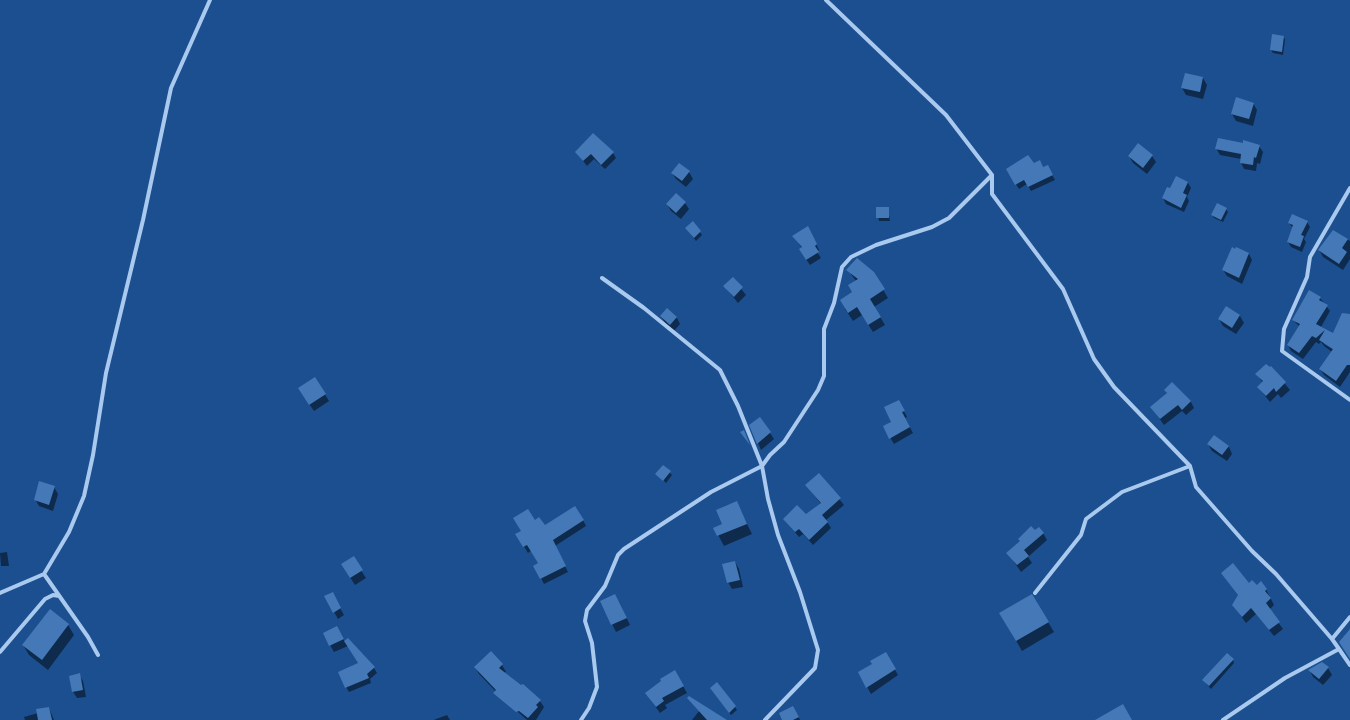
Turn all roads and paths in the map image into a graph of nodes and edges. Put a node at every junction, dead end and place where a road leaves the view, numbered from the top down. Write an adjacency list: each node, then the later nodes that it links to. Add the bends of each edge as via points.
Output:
1 (210, 0): 9 (street, via 171,88 143,220 106,373 84,496 69,532)
2 (826, 0): 3 (street, via 946,115)
3 (992, 175): 7 (street, via 949,218 932,227 858,253 850,257 842,267 834,303 824,329 824,376 818,390 784,442); 8 (street, via 992,194 1063,289 1094,359 1114,387)
4 (1350, 188): 6 (street, via 1310,257 1307,277 1284,329 1282,351)
5 (602, 278): 7 (street, via 644,308 720,370 738,406)
6 (1350, 400)
7 (762, 466): 19 (street, via 711,492 618,555 605,586 587,610 585,621 592,643 597,687); 20 (street, via 778,535 800,592 818,650 815,668)
8 (1190, 466): 11 (street, via 1122,492 1086,519 1081,535); 14 (street, via 1196,487)
9 (44, 574): 10 (street); 12 (street)
10 (0, 593)
11 (1035, 593)
12 (59, 596): 16 (street, via 53,595 45,599); 17 (street)
13 (1350, 617): 14 (street)
14 (1332, 639): 15 (street)
15 (1339, 649): 18 (street); 21 (street, via 1285,678)
16 (0, 652)
17 (98, 655)
18 (1350, 664)
19 (581, 720)
20 (765, 720)
21 (1222, 720)

